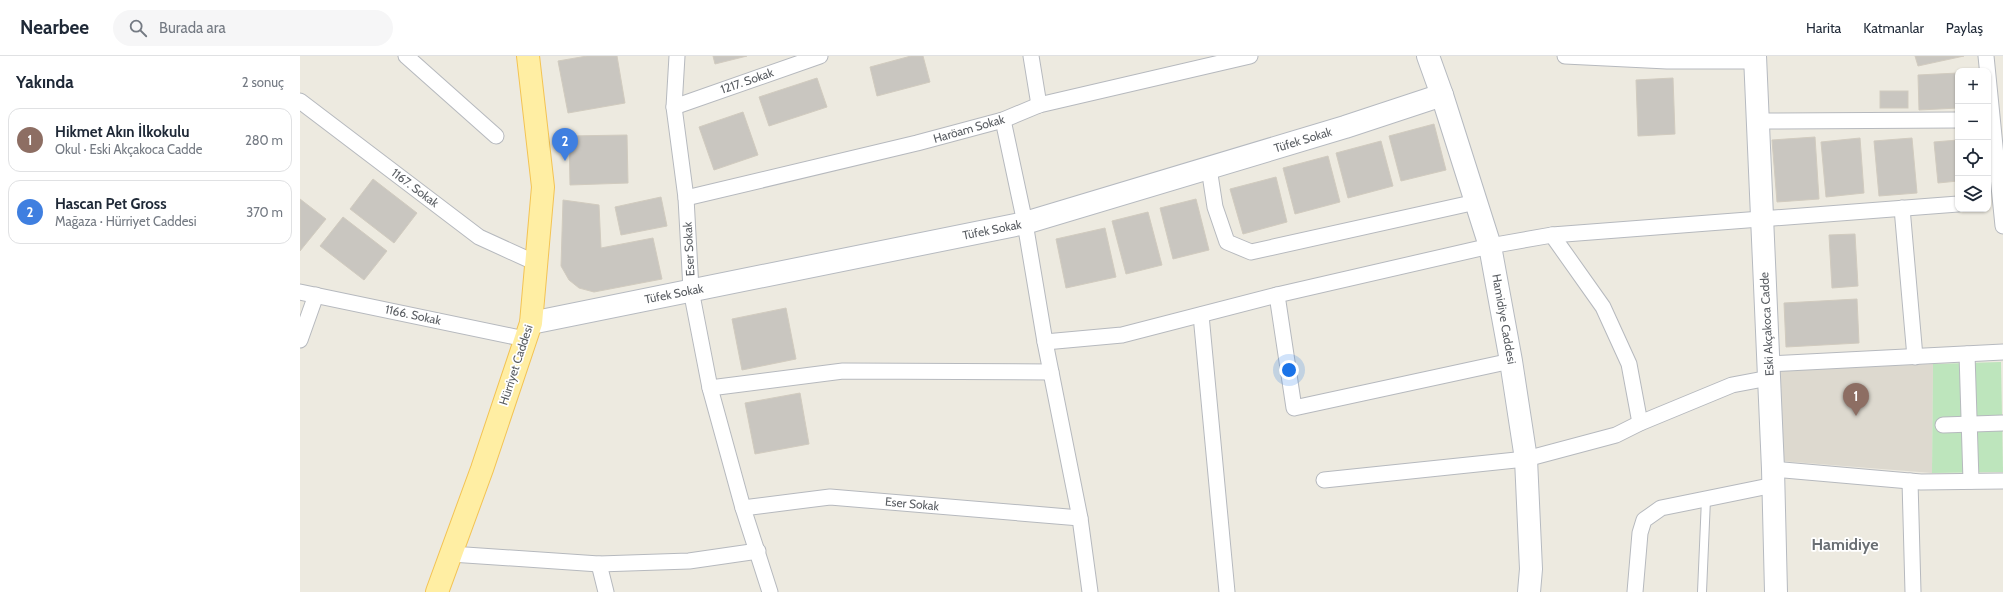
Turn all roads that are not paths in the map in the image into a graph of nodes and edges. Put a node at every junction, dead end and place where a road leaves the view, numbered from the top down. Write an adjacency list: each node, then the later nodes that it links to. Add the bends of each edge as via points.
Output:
1 (406, 56): 21 (street)
2 (528, 56): 33 (main road, Hürriyet Caddesi, via 543,187)
3 (677, 56): 16 (street, Eser Sokak)
4 (820, 56): 16 (street, 1217. Sokak)
5 (1031, 56): 15 (street)
6 (1250, 56): 15 (street, Haröam Sokak)
7 (1428, 56): 12 (street, Hamidiye Caddesi)
8 (1565, 56): 9 (street)
9 (1573, 56): 11 (street, via 1667,62)
10 (1986, 56): 14 (street)
11 (1755, 59): 20 (street, Eski Akçakoca Cadde)
12 (1442, 95): 22 (street, Tüfek Sokak); 25 (street, Hamidiye Caddesi)
13 (300, 101): 33 (street, 1167. Sokak, via 479,237)
14 (1990, 104)
15 (1039, 105): 18 (street, Haröam Sokak)
16 (674, 107): 23 (street, Eser Sokak)
17 (1991, 119): 24 (street)
18 (1003, 120): 23 (street, Haröam Sokak); 29 (street)
19 (1955, 120): 20 (street)
20 (1758, 121): 28 (street, Eski Akçakoca Cadde)
21 (496, 136)
22 (1209, 168): 25 (street, via 1216,207 1227,242 1251,252); 29 (street, Tüfek Sokak)
23 (686, 198): 34 (street, Eser Sokak)
24 (1998, 200): 30 (street)
25 (1476, 202): 32 (street, Hamidiye Caddesi)
26 (1955, 204): 27 (street)
27 (1902, 208): 28 (street); 44 (street)
28 (1762, 219): 31 (street); 46 (street, Eski Akçakoca Cadde)
29 (1025, 223): 34 (street, Tüfek Sokak); 41 (street)
30 (2003, 226)
31 (1552, 235): 32 (street); 50 (street, via 1603,307 1629,364)
32 (1490, 246): 37 (street); 45 (street, Hamidiye Caddesi)
33 (536, 263): 39 (main road, Hürriyet Caddesi)
34 (691, 290): 39 (street, Tüfek Sokak); 48 (street, Eser Sokak)
35 (300, 292): 36 (street, 1166. Sokak)
36 (316, 295): 39 (street, 1166. Sokak); 40 (street)
37 (1277, 295): 38 (street); 45 (street, via 1294,408)
38 (1201, 315): 41 (street, via 1122,335); 69 (street)
39 (528, 331): 63 (main road, Hürriyet Caddesi)
40 (300, 340)
41 (1045, 342): 47 (street)
42 (2003, 352): 43 (street)
43 (1967, 354): 44 (street); 51 (street)
44 (1915, 357): 46 (street)
45 (1512, 361): 53 (street, Hamidiye Caddesi)
46 (1769, 371): 50 (street); 54 (street, Eski Akçakoca Cadde)
47 (1051, 372): 48 (street, via 843,371); 61 (street)
48 (710, 388): 60 (street, Eser Sokak)
49 (2003, 422): 51 (street)
50 (1640, 423): 53 (street, via 1616,435)
51 (1970, 424): 52 (street); 57 (street)
52 (1943, 425)
53 (1526, 459): 55 (street); 70 (street, Hamidiye Caddesi, via 1531,569)
54 (1774, 477): 56 (street); 59 (street); 73 (street, Eski Akçakoca Cadde)
55 (1324, 480)
56 (1910, 481): 57 (street); 74 (street)
57 (1971, 481): 58 (street)
58 (2003, 481)
59 (1706, 498): 71 (street, via 1661,508 1644,520 1640,533); 72 (lane)
60 (743, 508): 61 (street, Eser Sokak, via 830,498); 62 (street, Eser Sokak)
61 (1080, 518): 68 (street)
62 (758, 551): 64 (street, via 689,561); 67 (street, Eser Sokak)
63 (451, 554): 64 (street); 65 (main road, Hürriyet Caddesi)
64 (599, 564): 66 (street)
65 (437, 592)
66 (606, 592)
67 (770, 592)
68 (1090, 592)
69 (1228, 592)
70 (1529, 592)
71 (1635, 592)
72 (1702, 592)
73 (1776, 592)
74 (1912, 592)

